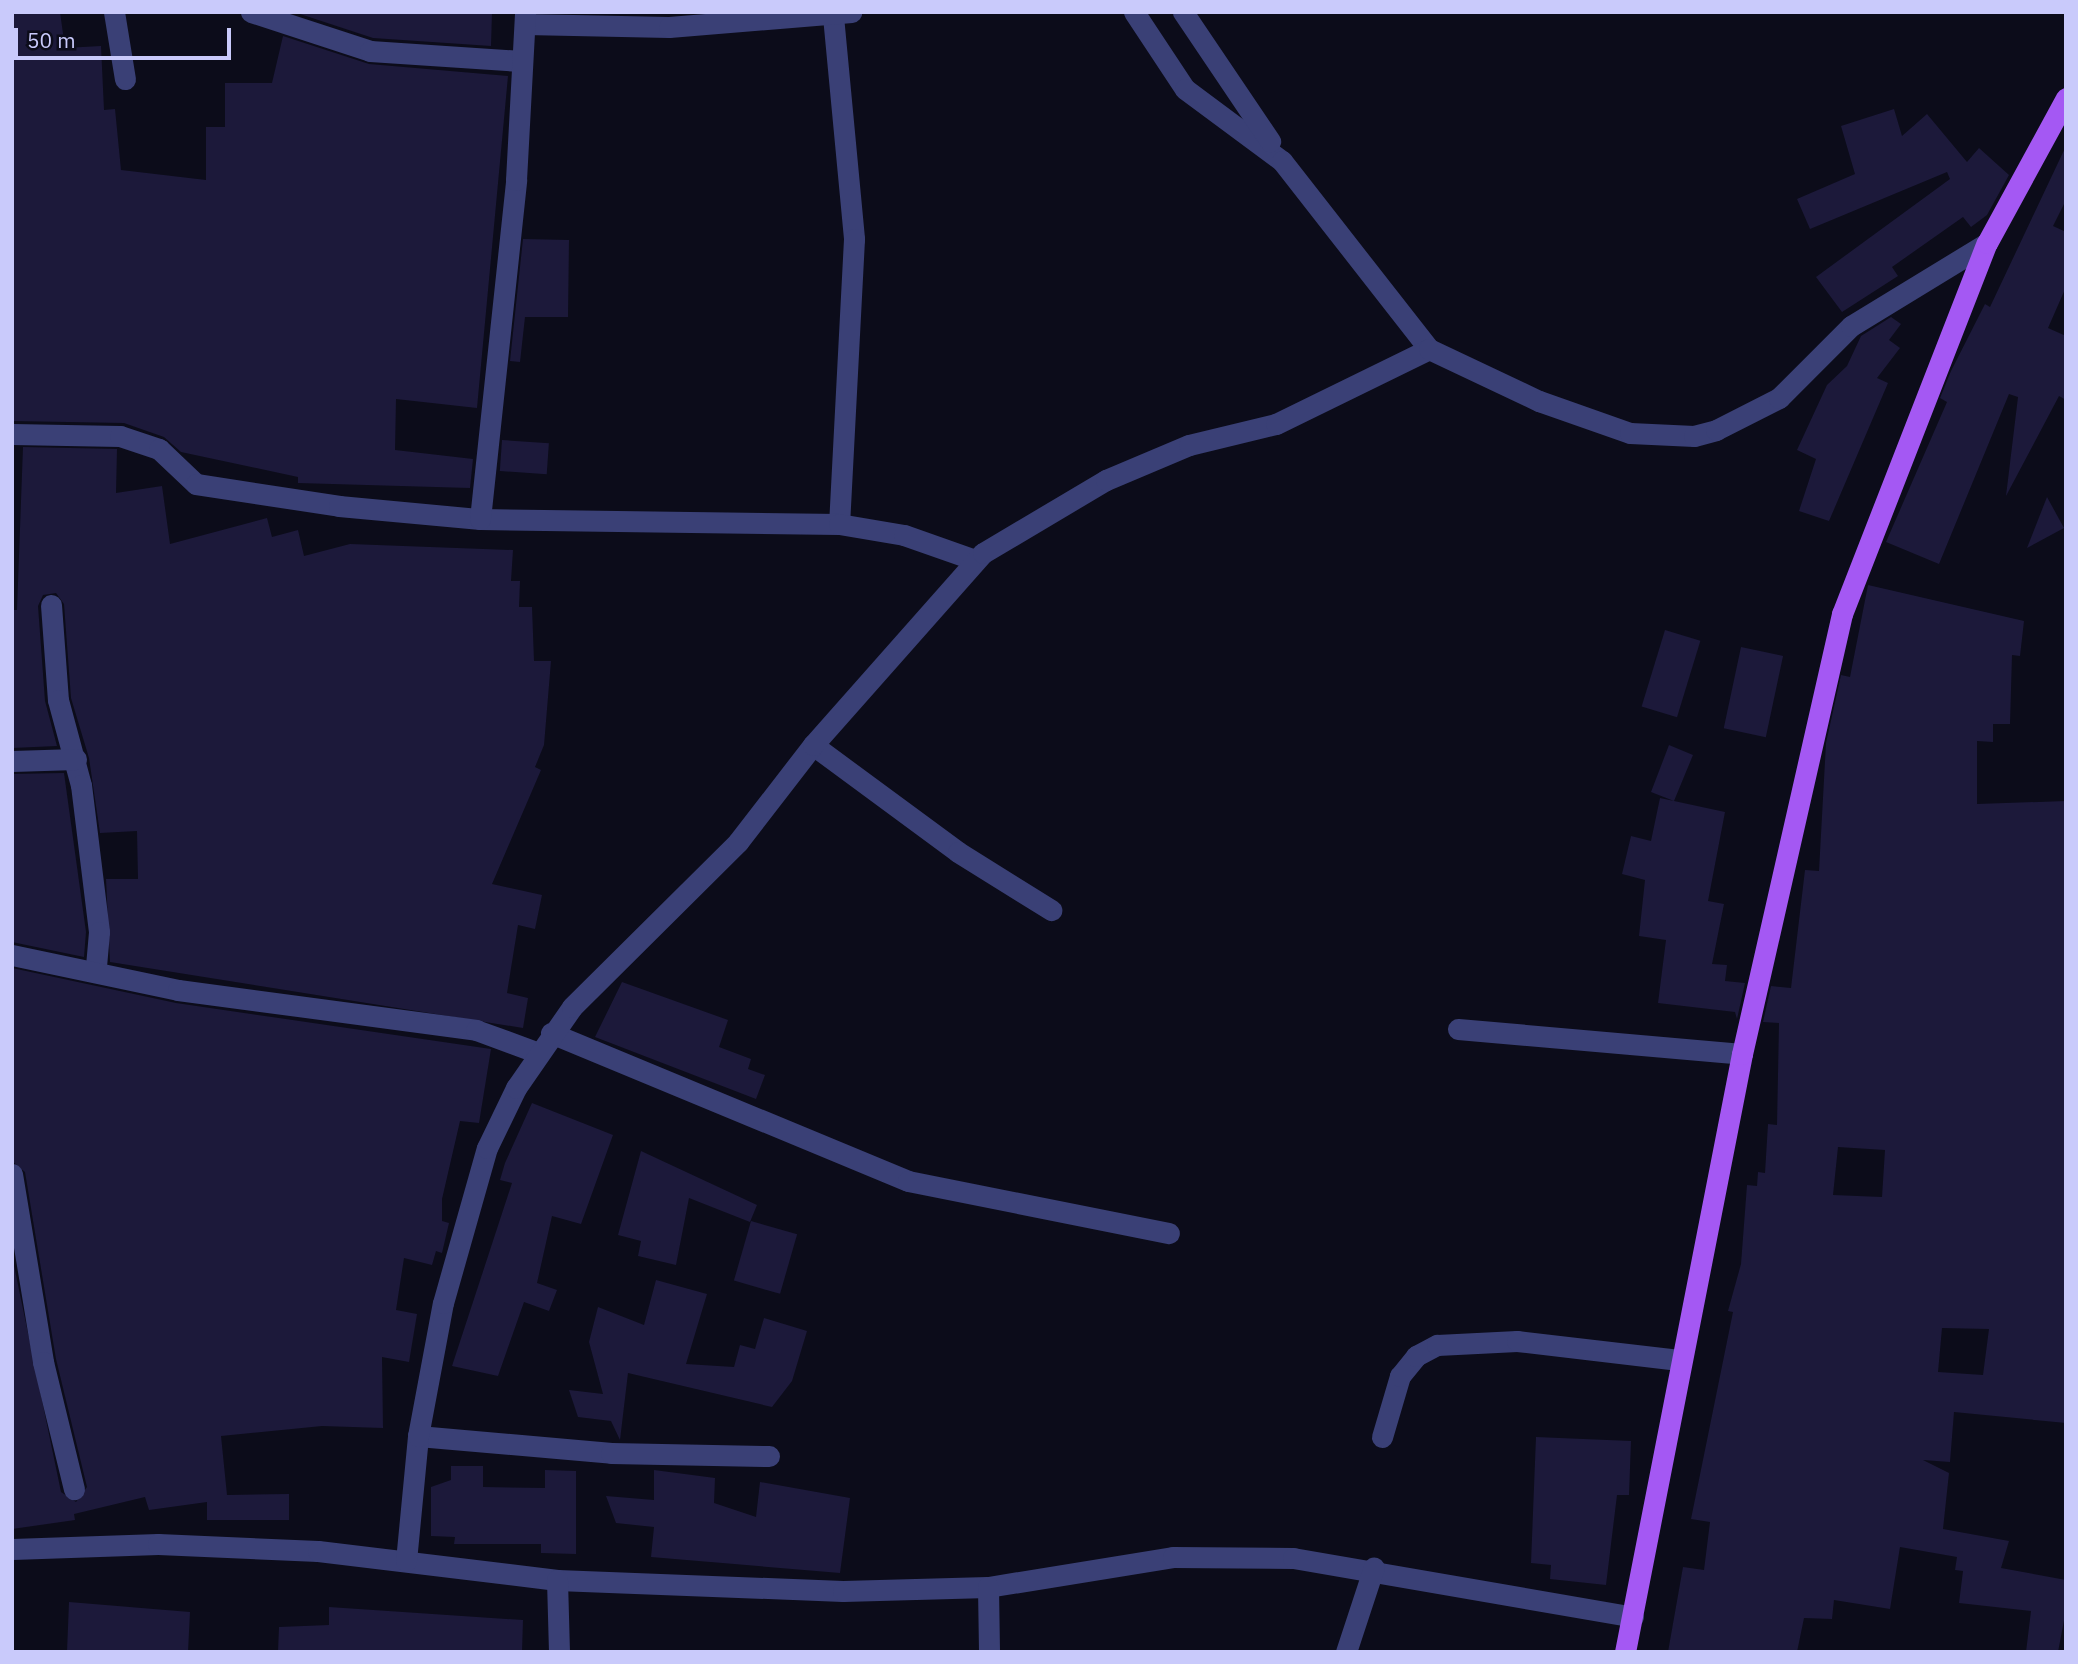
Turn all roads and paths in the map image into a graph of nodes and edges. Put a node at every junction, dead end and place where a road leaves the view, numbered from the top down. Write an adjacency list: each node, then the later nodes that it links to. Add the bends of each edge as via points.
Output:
1 (114, 12): 8 (street)
2 (250, 12): 7 (street, via 370,51)
3 (1134, 12): 10 (street, via 1185,89)
4 (1184, 12): 10 (street)
5 (842, 14): 6 (street, via 669,27); 15 (street, via 854,239)
6 (525, 18): 7 (street)
7 (522, 61): 14 (street)
8 (125, 79)
9 (2066, 98): 11 (main road)
10 (1282, 161): 12 (street)
11 (1987, 243): 12 (street, via 1851,326 1779,398 1694,436 1658,437 1607,426); 27 (main road, via 1842,614)
12 (1429, 349): 16 (street, via 1276,424 1189,445 1106,480)
13 (12, 434): 14 (street, via 120,436 159,449 196,484)
14 (480, 519): 15 (street)
15 (839, 524): 16 (street, via 904,535)
16 (975, 560): 18 (street)
17 (51, 606): 19 (street, via 58,700)
18 (813, 745): 21 (street, via 958,852); 25 (street, via 738,842)
19 (76, 759): 20 (street); 23 (street, via 99,932)
20 (12, 761)
21 (1051, 910)
22 (12, 955): 23 (street)
23 (96, 969): 26 (street, via 178,990 476,1030)
24 (1458, 1029): 27 (street)
25 (551, 1034): 26 (street); 29 (street, via 908,1181)
26 (539, 1053): 31 (street, via 487,1148 461,1229)
27 (1741, 1054): 30 (main road)
28 (12, 1174): 34 (street, via 43,1362)
29 (1169, 1233)
30 (1679, 1360): 32 (street, via 1517,1341 1437,1345 1416,1356 1400,1376); 40 (main road)
31 (418, 1436): 33 (street, via 611,1453); 36 (street)
32 (1382, 1437)
33 (769, 1456)
34 (74, 1489)
35 (12, 1549): 36 (street, via 171,1545)
36 (406, 1562): 38 (street)
37 (1374, 1567): 39 (street, via 1293,1558 1173,1557); 40 (street); 43 (street)
38 (557, 1580): 39 (street, via 805,1590); 41 (street)
39 (988, 1587): 42 (street)
40 (1633, 1617): 44 (main road)
41 (559, 1652)
42 (989, 1652)
43 (1346, 1652)
44 (1625, 1652)

